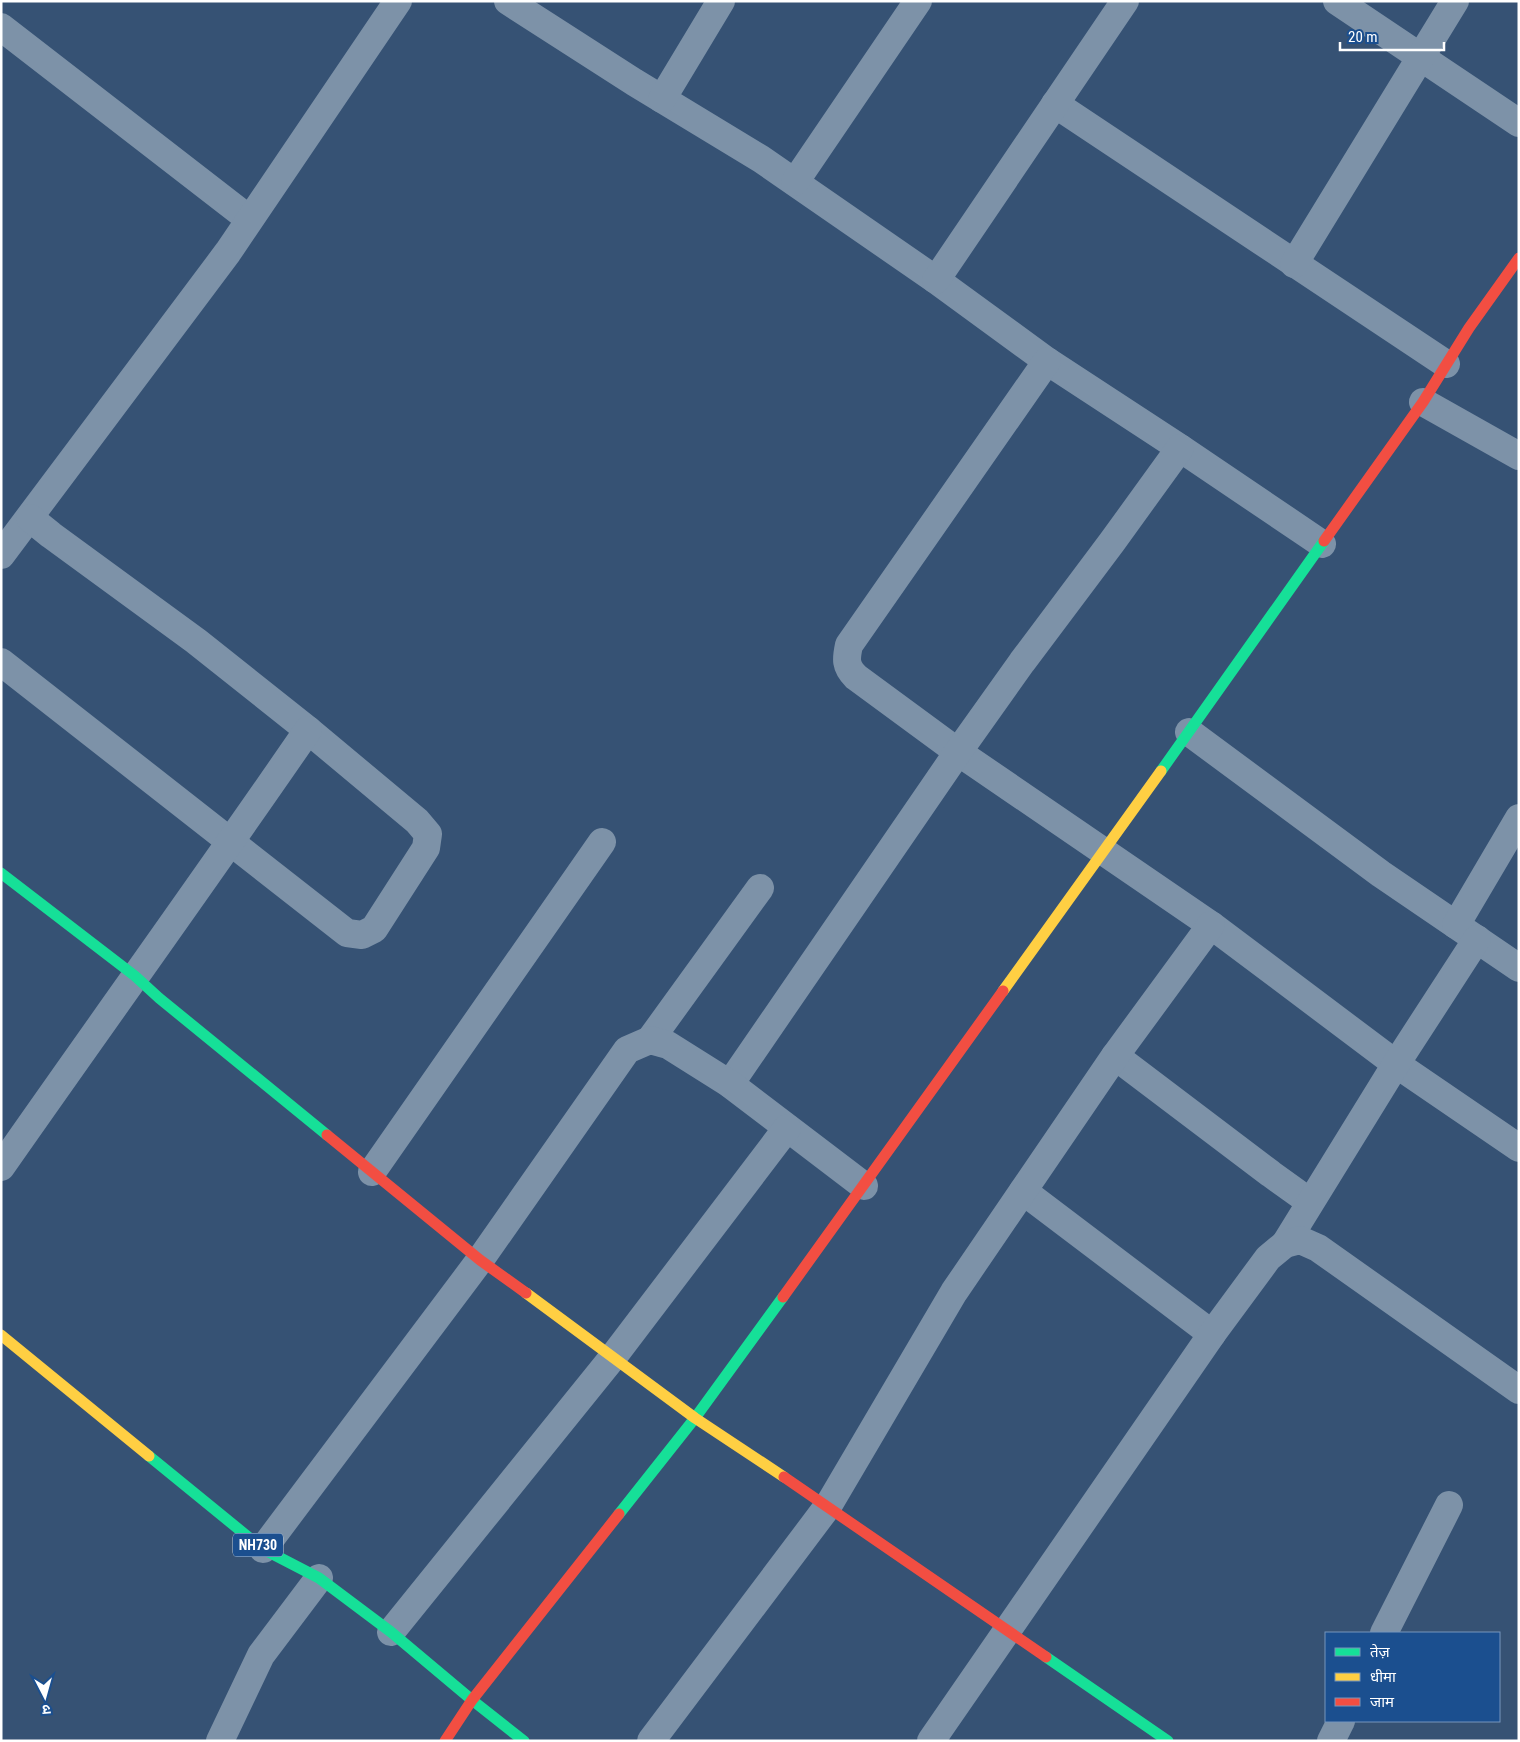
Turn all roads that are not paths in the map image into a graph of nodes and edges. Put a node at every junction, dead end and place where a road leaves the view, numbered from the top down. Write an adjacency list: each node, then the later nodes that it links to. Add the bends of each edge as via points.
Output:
1 (398, 1): 14 (street)
2 (508, 1): 10 (street)
3 (721, 1): 10 (street)
4 (918, 1): 13 (street)
5 (1125, 1): 11 (street)
6 (1337, 1): 9 (street)
7 (1455, 1): 9 (street)
8 (1, 28): 14 (street)
9 (1421, 57): 12 (street); 16 (street)
10 (662, 99): 13 (street)
11 (1056, 104): 16 (street); 17 (street)
12 (1519, 123)
13 (795, 182): 17 (street)
14 (249, 219): 23 (street, via 228,252)
15 (1519, 258): 19 (main road)
16 (1294, 264): 19 (street)
17 (936, 280): 18 (street)
18 (1047, 361): 21 (street); 29 (street, via 849,644 847,664 856,677)
19 (1446, 364): 20 (main road)
20 (1423, 402): 22 (street); 24 (main road)
21 (1180, 448): 24 (street); 29 (street)
22 (1519, 456)
23 (30, 518): 25 (street); 27 (street, via 196,640)
24 (1322, 544): 28 (main road)
25 (1, 555)
26 (1, 662): 31 (street)
27 (308, 730): 31 (street); 31 (street, via 417,821 428,834 426,848 374,929 362,935 347,933)
28 (1188, 732): 33 (main road); 37 (street, via 1381,874)
29 (958, 752): 33 (street); 43 (street)
30 (1519, 818): 37 (street)
31 (231, 842): 39 (street)
32 (602, 842): 47 (street)
33 (1104, 851): 36 (street); 48 (main road)
34 (1, 873): 39 (main road)
35 (760, 888): 40 (street)
36 (1211, 925): 41 (street); 42 (street)
37 (1466, 932): 38 (street); 42 (street)
38 (1519, 968)
39 (135, 976): 46 (street); 47 (main road)
40 (650, 1040): 43 (street, via 668,1045); 52 (street, via 627,1050)
41 (1115, 1056): 49 (street); 50 (street)
42 (1396, 1064): 45 (street); 50 (street)
43 (730, 1084): 44 (street)
44 (787, 1128): 48 (street); 55 (street)
45 (1519, 1148)
46 (1, 1167)
47 (372, 1172): 52 (main road)
48 (864, 1186): 57 (main road)
49 (1023, 1191): 53 (street); 59 (street, via 954,1292)
50 (1310, 1202): 51 (street)
51 (1285, 1244): 53 (street, via 1268,1258); 56 (street, via 1300,1240 1318,1248)
52 (480, 1260): 55 (main road); 60 (street)
53 (1212, 1334): 62 (street)
54 (1, 1335): 60 (main road, NH730)
55 (613, 1357): 57 (main road); 63 (street)
56 (1519, 1390)
57 (696, 1418): 59 (main road); 65 (main road)
58 (1449, 1505): 64 (street)
59 (828, 1506): 62 (main road); 70 (street)
60 (263, 1549): 61 (main road, NH730)
61 (319, 1578): 63 (main road, NH730); 67 (street, via 261,1655)
62 (1007, 1630): 71 (street); 72 (main road)
63 (391, 1632): 65 (main road, NH730)
64 (1385, 1632)
65 (472, 1700): 68 (main road); 69 (main road, NH730)
66 (1340, 1722): 73 (street)
67 (220, 1741)
68 (445, 1741)
69 (524, 1741)
70 (651, 1741)
71 (931, 1741)
72 (1168, 1741)
73 (1330, 1741)

